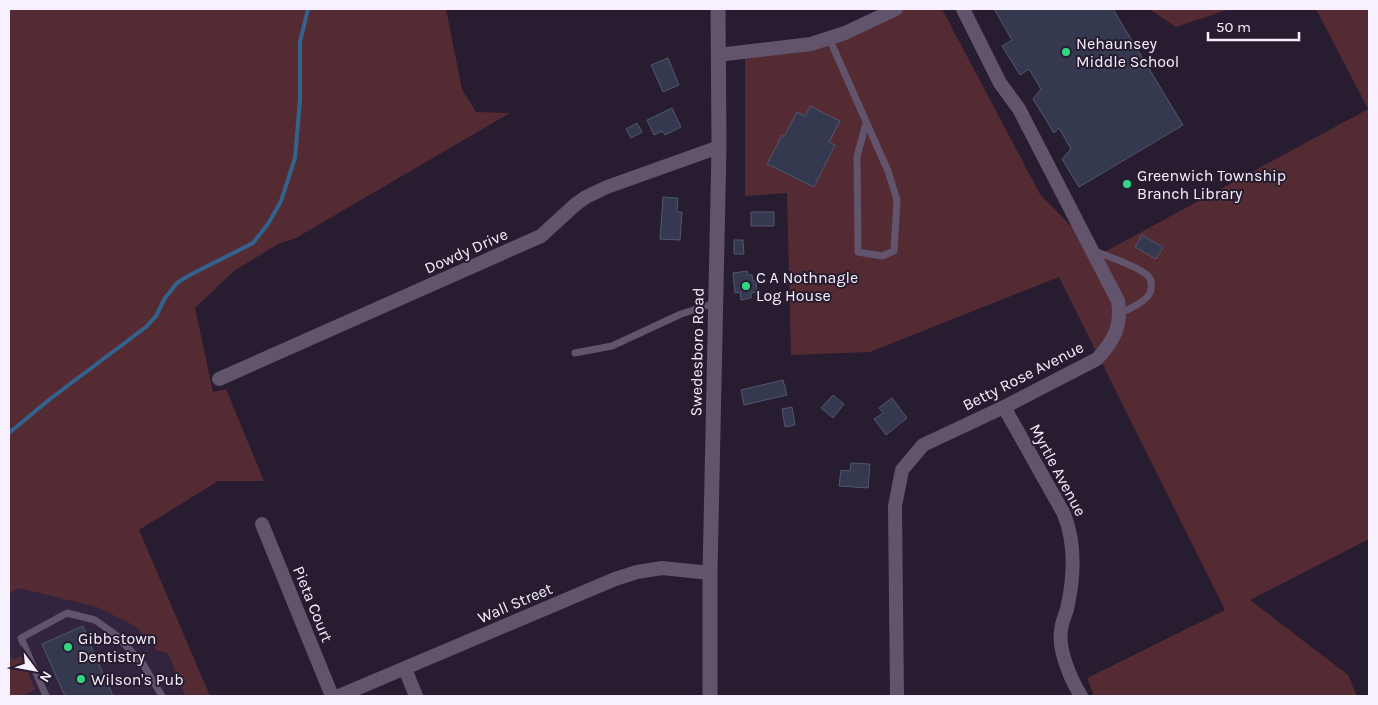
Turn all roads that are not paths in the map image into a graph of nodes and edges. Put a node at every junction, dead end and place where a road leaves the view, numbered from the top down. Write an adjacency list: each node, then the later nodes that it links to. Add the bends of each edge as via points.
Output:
1 (718, 9): 5 (main road, Swedesboro Road)
2 (896, 9): 4 (street)
3 (963, 9): 8 (street)
4 (829, 38): 5 (street, via 811,44); 6 (lane)
5 (718, 55): 7 (main road, Swedesboro Road)
6 (866, 123): 6 (lane, via 897,200 894,251 882,256 858,252 857,157)
7 (719, 146): 9 (main road, Swedesboro Road); 12 (street, Dowdy Drive, via 596,192 576,204 542,236)
8 (1092, 250): 10 (street, via 1118,300); 10 (lane, via 1148,276 1152,285 1148,296 1138,305)
9 (716, 303): 11 (lane, via 682,314 612,346); 15 (main road, Swedesboro Road)
10 (1120, 313): 13 (street, Betty Rose Avenue, via 1116,331 1097,360)
11 (575, 353)
12 (220, 379)
13 (1004, 407): 23 (street, Betty Rose Avenue, via 923,445 902,470 895,506); 24 (street, Myrtle Avenue, via 1069,526 1073,549 1071,585 1061,631 1070,677)
14 (262, 524): 19 (street, Pieta Court)
15 (710, 573): 16 (street, Wall Street, via 662,568 615,578); 22 (main road, Swedesboro Road)
16 (405, 669): 20 (street, Wall Street); 21 (street)
17 (46, 696): 18 (lane, via 21,638 67,613 95,620 116,635 143,664)
18 (162, 696)
19 (332, 696)
20 (339, 696)
21 (416, 696)
22 (710, 696)
23 (897, 696)
24 (1081, 696)

